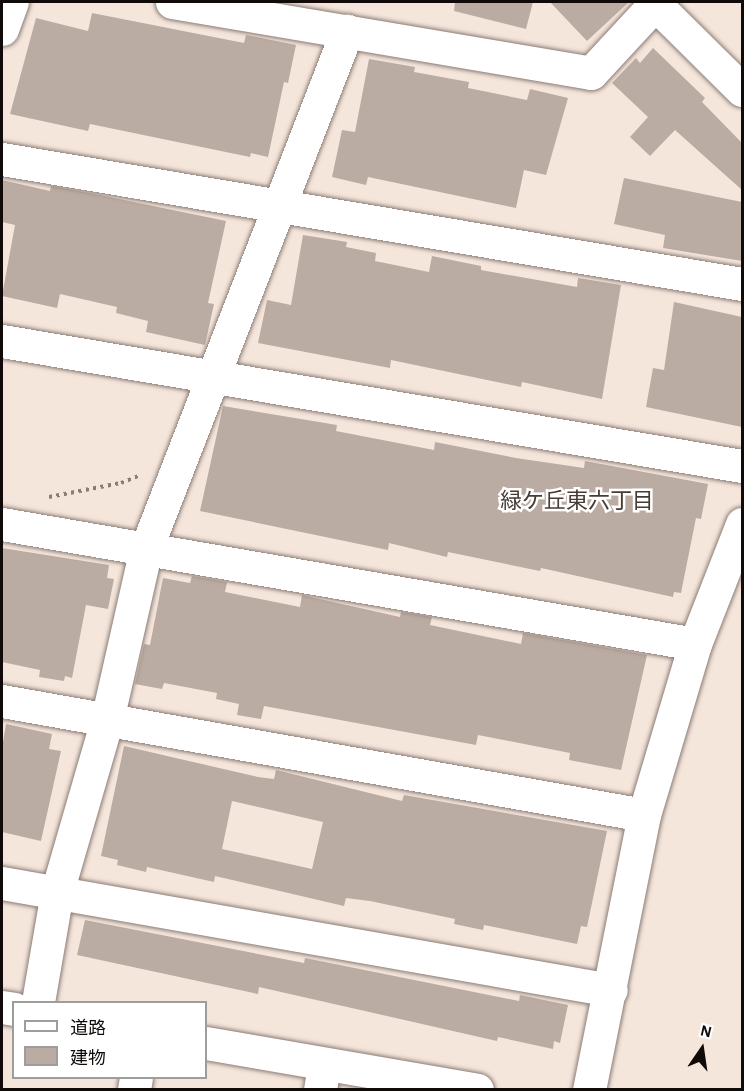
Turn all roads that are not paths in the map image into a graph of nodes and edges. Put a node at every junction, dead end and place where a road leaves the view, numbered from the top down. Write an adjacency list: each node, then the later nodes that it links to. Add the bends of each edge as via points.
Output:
1 (12, 2): 5 (street)
2 (172, 2): 4 (street)
3 (654, 3): 6 (street, via 591,73); 7 (street)
4 (309, 13): 6 (street)
5 (2, 29)
6 (347, 31): 9 (street)
7 (742, 90)
8 (2, 159): 9 (street)
9 (281, 208): 10 (street); 12 (street)
10 (742, 284)
11 (2, 341): 12 (street)
12 (215, 378): 13 (street); 16 (street)
13 (742, 466)
14 (2, 524): 16 (street)
15 (742, 524): 17 (street)
16 (146, 549): 17 (street); 19 (street)
17 (695, 644): 20 (street)
18 (2, 701): 19 (street)
19 (107, 720): 20 (street); 22 (street)
20 (644, 815): 23 (street)
21 (2, 883): 22 (street)
22 (57, 892): 23 (street); 24 (street)
23 (610, 990): 28 (street)
24 (38, 1001)
25 (207, 1044): 26 (street)
26 (322, 1077): 27 (street)
27 (477, 1089)
28 (588, 1089)

